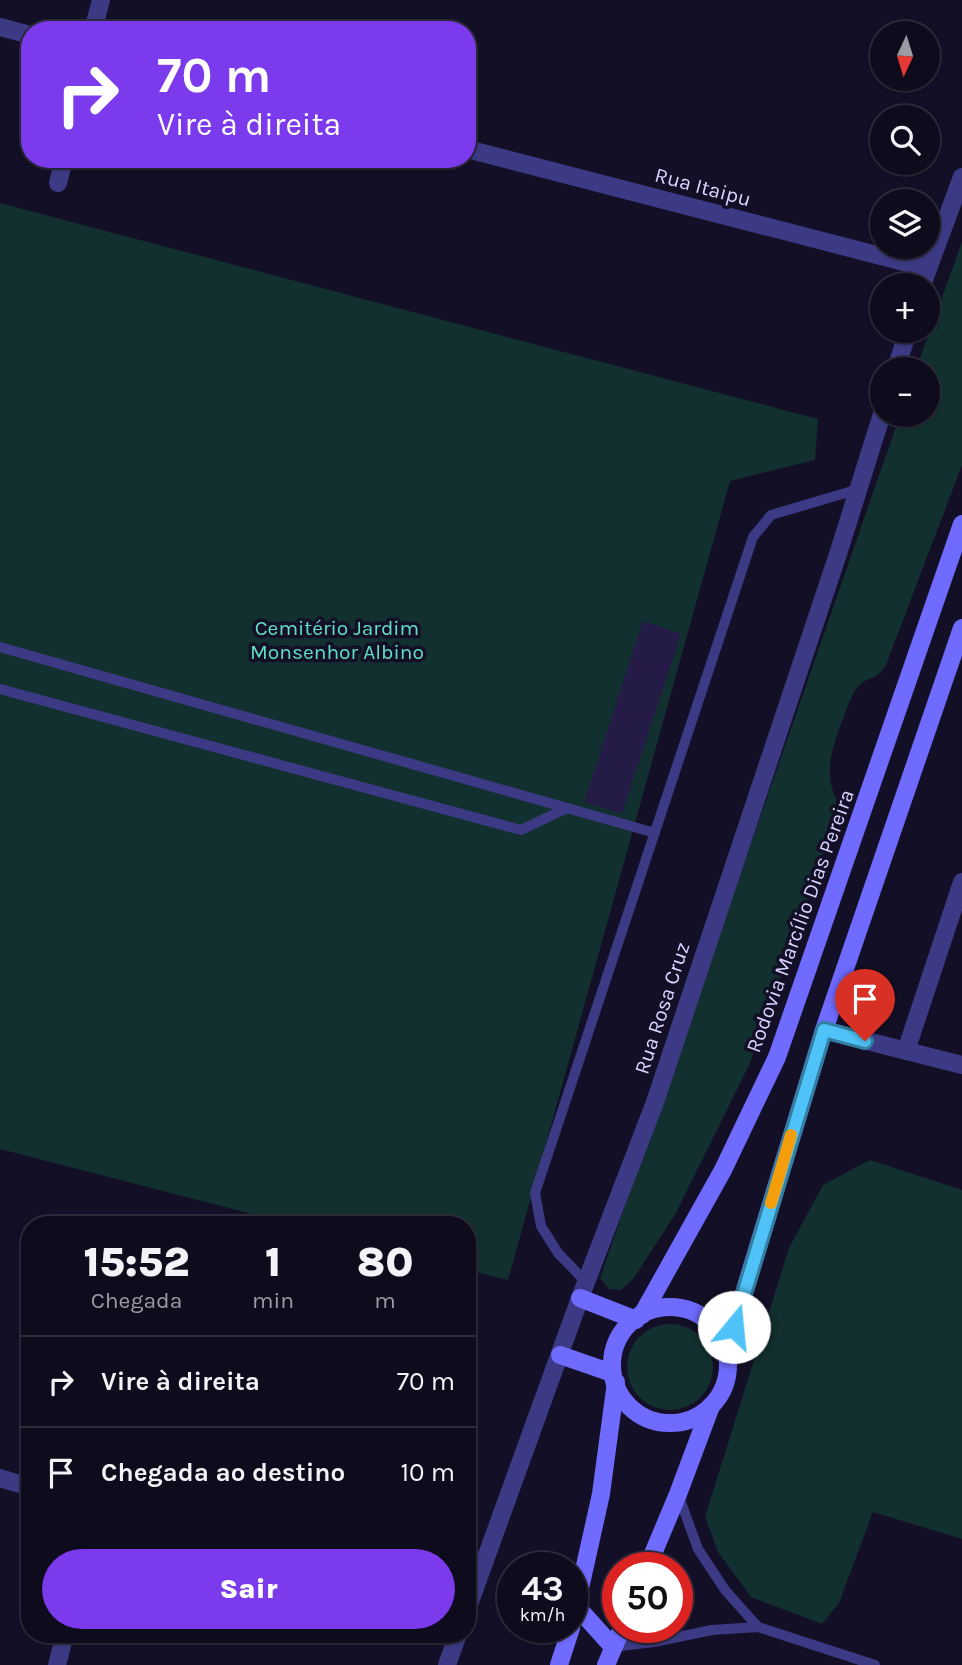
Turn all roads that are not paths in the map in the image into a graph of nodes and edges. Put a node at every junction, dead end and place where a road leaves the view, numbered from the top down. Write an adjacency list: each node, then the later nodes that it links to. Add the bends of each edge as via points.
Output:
1 (101, 0): 2 (street)
2 (95, 21)
3 (0, 27): 4 (street)
4 (21, 33)
5 (476, 152): 9 (street, Rua Itaipu)
6 (62, 168): 8 (street)
7 (962, 177): 10 (street)
8 (58, 183)
9 (911, 273)
10 (926, 273)
11 (878, 427): 12 (street, Rua Rosa Cruz)
12 (859, 489): 18 (lane, via 771,515 753,537); 23 (street, Rua Rosa Cruz, via 655,1102)
13 (962, 524): 24 (main road, Rodovia Marcílio Dias Pereira, via 777,1058 723,1170)
14 (962, 628): 20 (main road)
15 (0, 647): 17 (lane)
16 (0, 689): 17 (lane, via 521,830)
17 (567, 808): 18 (lane)
18 (655, 833): 23 (lane, via 535,1193 541,1226)
19 (962, 882): 21 (street)
20 (824, 1030): 21 (street); 25 (main road)
21 (906, 1051): 22 (street)
22 (962, 1065)
23 (583, 1290): 24 (main road); 26 (street, Rua Rosa Cruz)
24 (639, 1317): 25 (main road, via 663,1308 686,1309 706,1320 721,1337); 27 (main road, via 624,1330 614,1350)
25 (726, 1352): 28 (main road, via 727,1381)
26 (560, 1355): 27 (main road); 34 (street, Rua Rosa Cruz)
27 (614, 1377): 28 (main road, via 634,1411 655,1422 677,1423 699,1416); 33 (main road, via 601,1494)
28 (711, 1406): 31 (main road)
29 (0, 1478): 30 (street)
30 (21, 1484)
31 (678, 1494): 32 (main road); 35 (lane, via 698,1549 725,1590)
32 (654, 1552)
33 (588, 1555)
34 (476, 1584)
35 (758, 1627): 41 (lane); 46 (lane)
36 (588, 1630): 41 (main road)
37 (63, 1643): 42 (street)
38 (455, 1643): 43 (street)
39 (566, 1643): 44 (main road)
40 (615, 1643): 41 (main road)
41 (613, 1647): 45 (main road)
42 (57, 1665)
43 (447, 1665)
44 (559, 1665)
45 (606, 1665)
46 (875, 1665)

